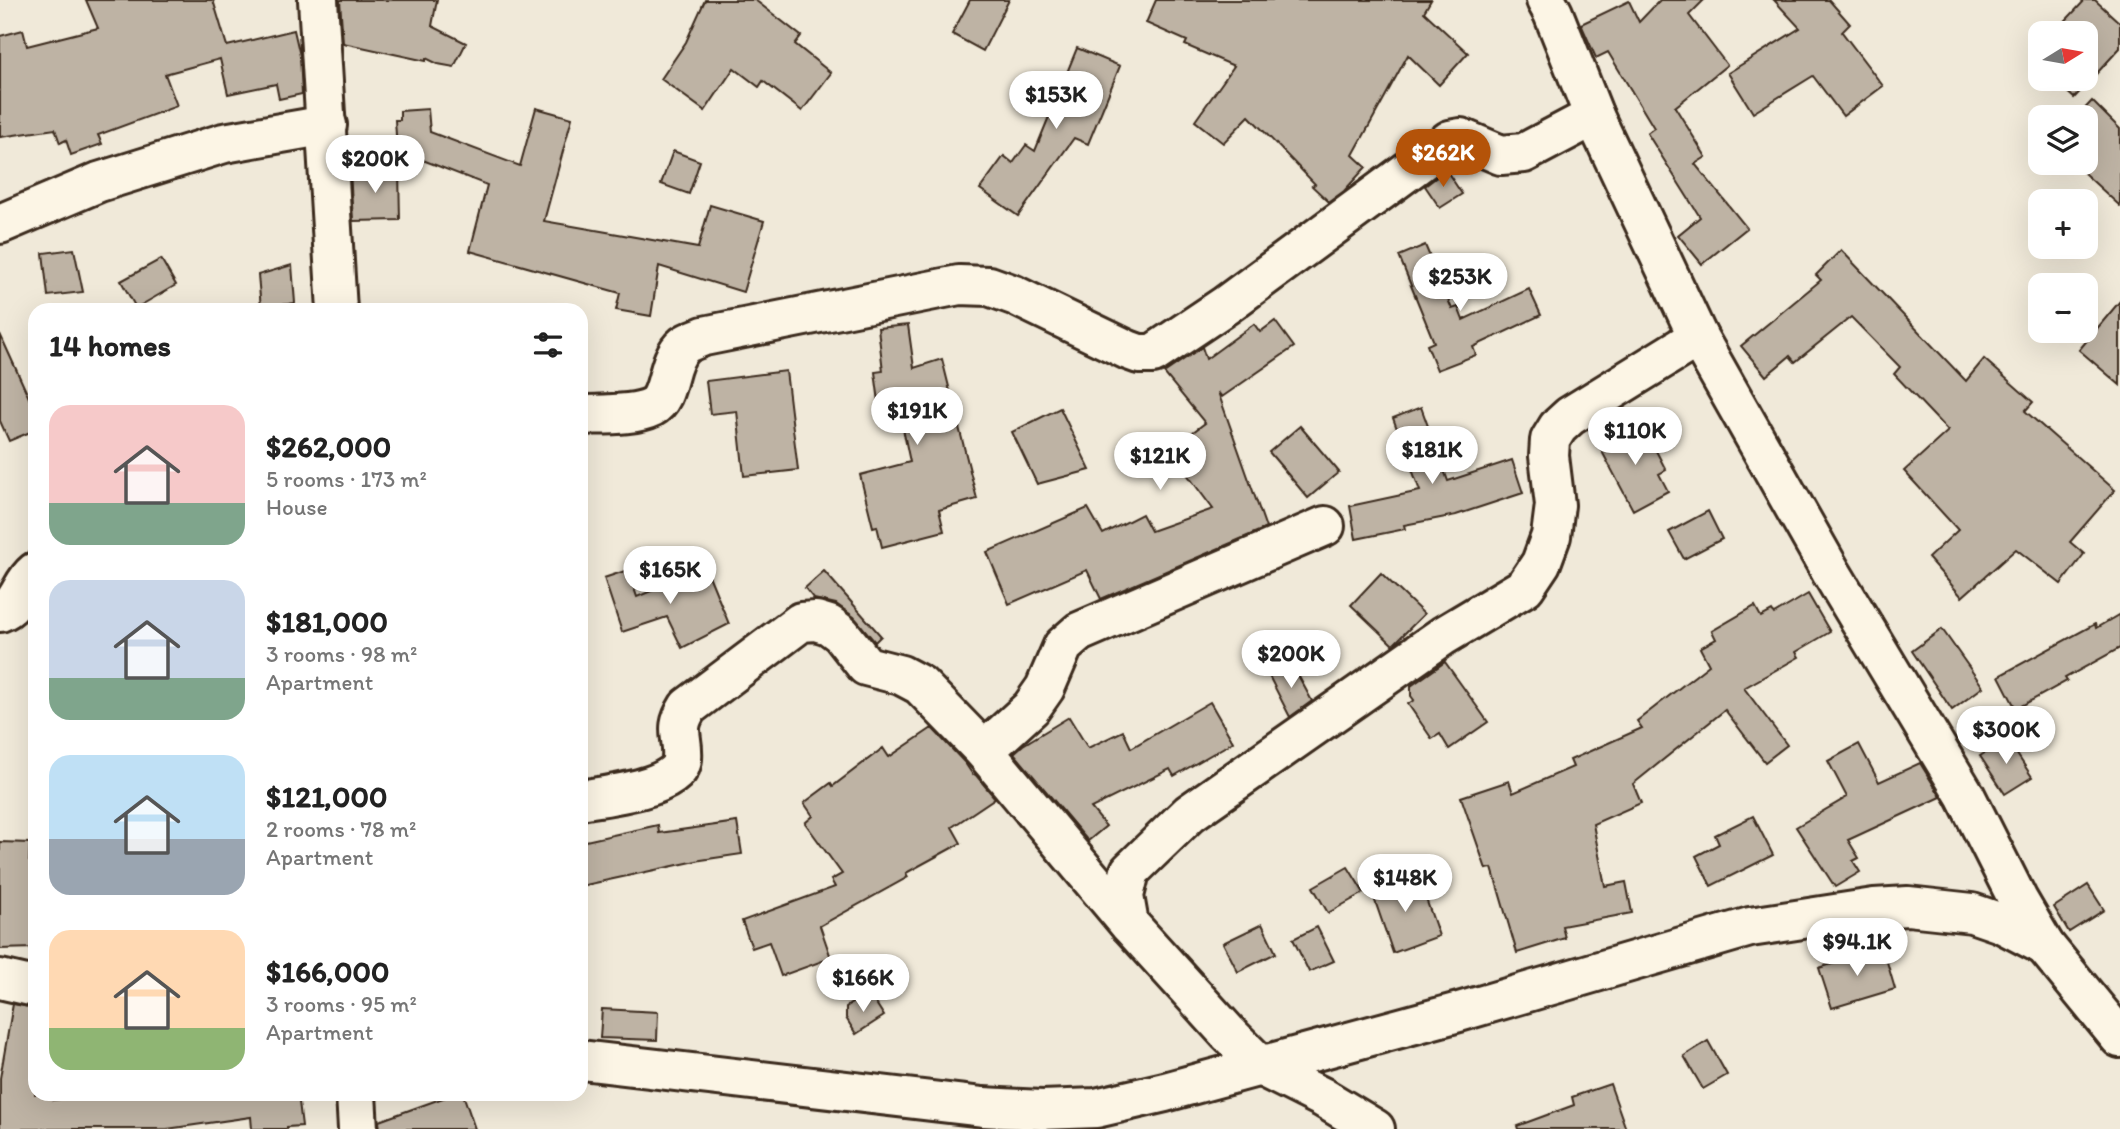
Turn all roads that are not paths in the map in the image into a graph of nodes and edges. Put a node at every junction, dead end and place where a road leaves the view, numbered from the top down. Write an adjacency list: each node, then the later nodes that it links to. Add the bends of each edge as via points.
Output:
1 (318, 0): 4 (street)
2 (1546, 0): 3 (street)
3 (1594, 116): 7 (street); 8 (street, via 1524,153 1501,155 1461,138 1450,139 1226,306 1153,354 1128,350 989,286 959,285 704,336 685,343 674,356 665,390 655,406)
4 (327, 125): 5 (street, via 224,143 99,182); 6 (street)
5 (0, 224)
6 (337, 303)
7 (1698, 337): 14 (street, via 1558,427 1550,440 1555,505 1551,536 1542,563 1525,587 1443,636 1190,813 1130,871 1124,896); 15 (street, via 1965,795)
8 (588, 415)
9 (1325, 526): 12 (street, via 1079,632 1063,646 1031,708)
10 (28, 578): 11 (street, via 17,600)
11 (0, 612)
12 (984, 751): 13 (street, via 920,685 866,666 829,625 801,622 688,707 679,732 682,764 670,779); 14 (street)
13 (588, 799)
14 (1129, 924): 20 (street)
15 (2045, 946): 18 (street); 20 (street, via 2001,923 1940,908 1874,908 1791,920 1750,927)
16 (0, 979): 17 (street)
17 (28, 985)
18 (2120, 1038)
19 (588, 1061): 20 (street, via 1042,1110 1096,1108)
20 (1262, 1067): 23 (street)
21 (356, 1101): 22 (street)
22 (358, 1129)
23 (1375, 1129)

